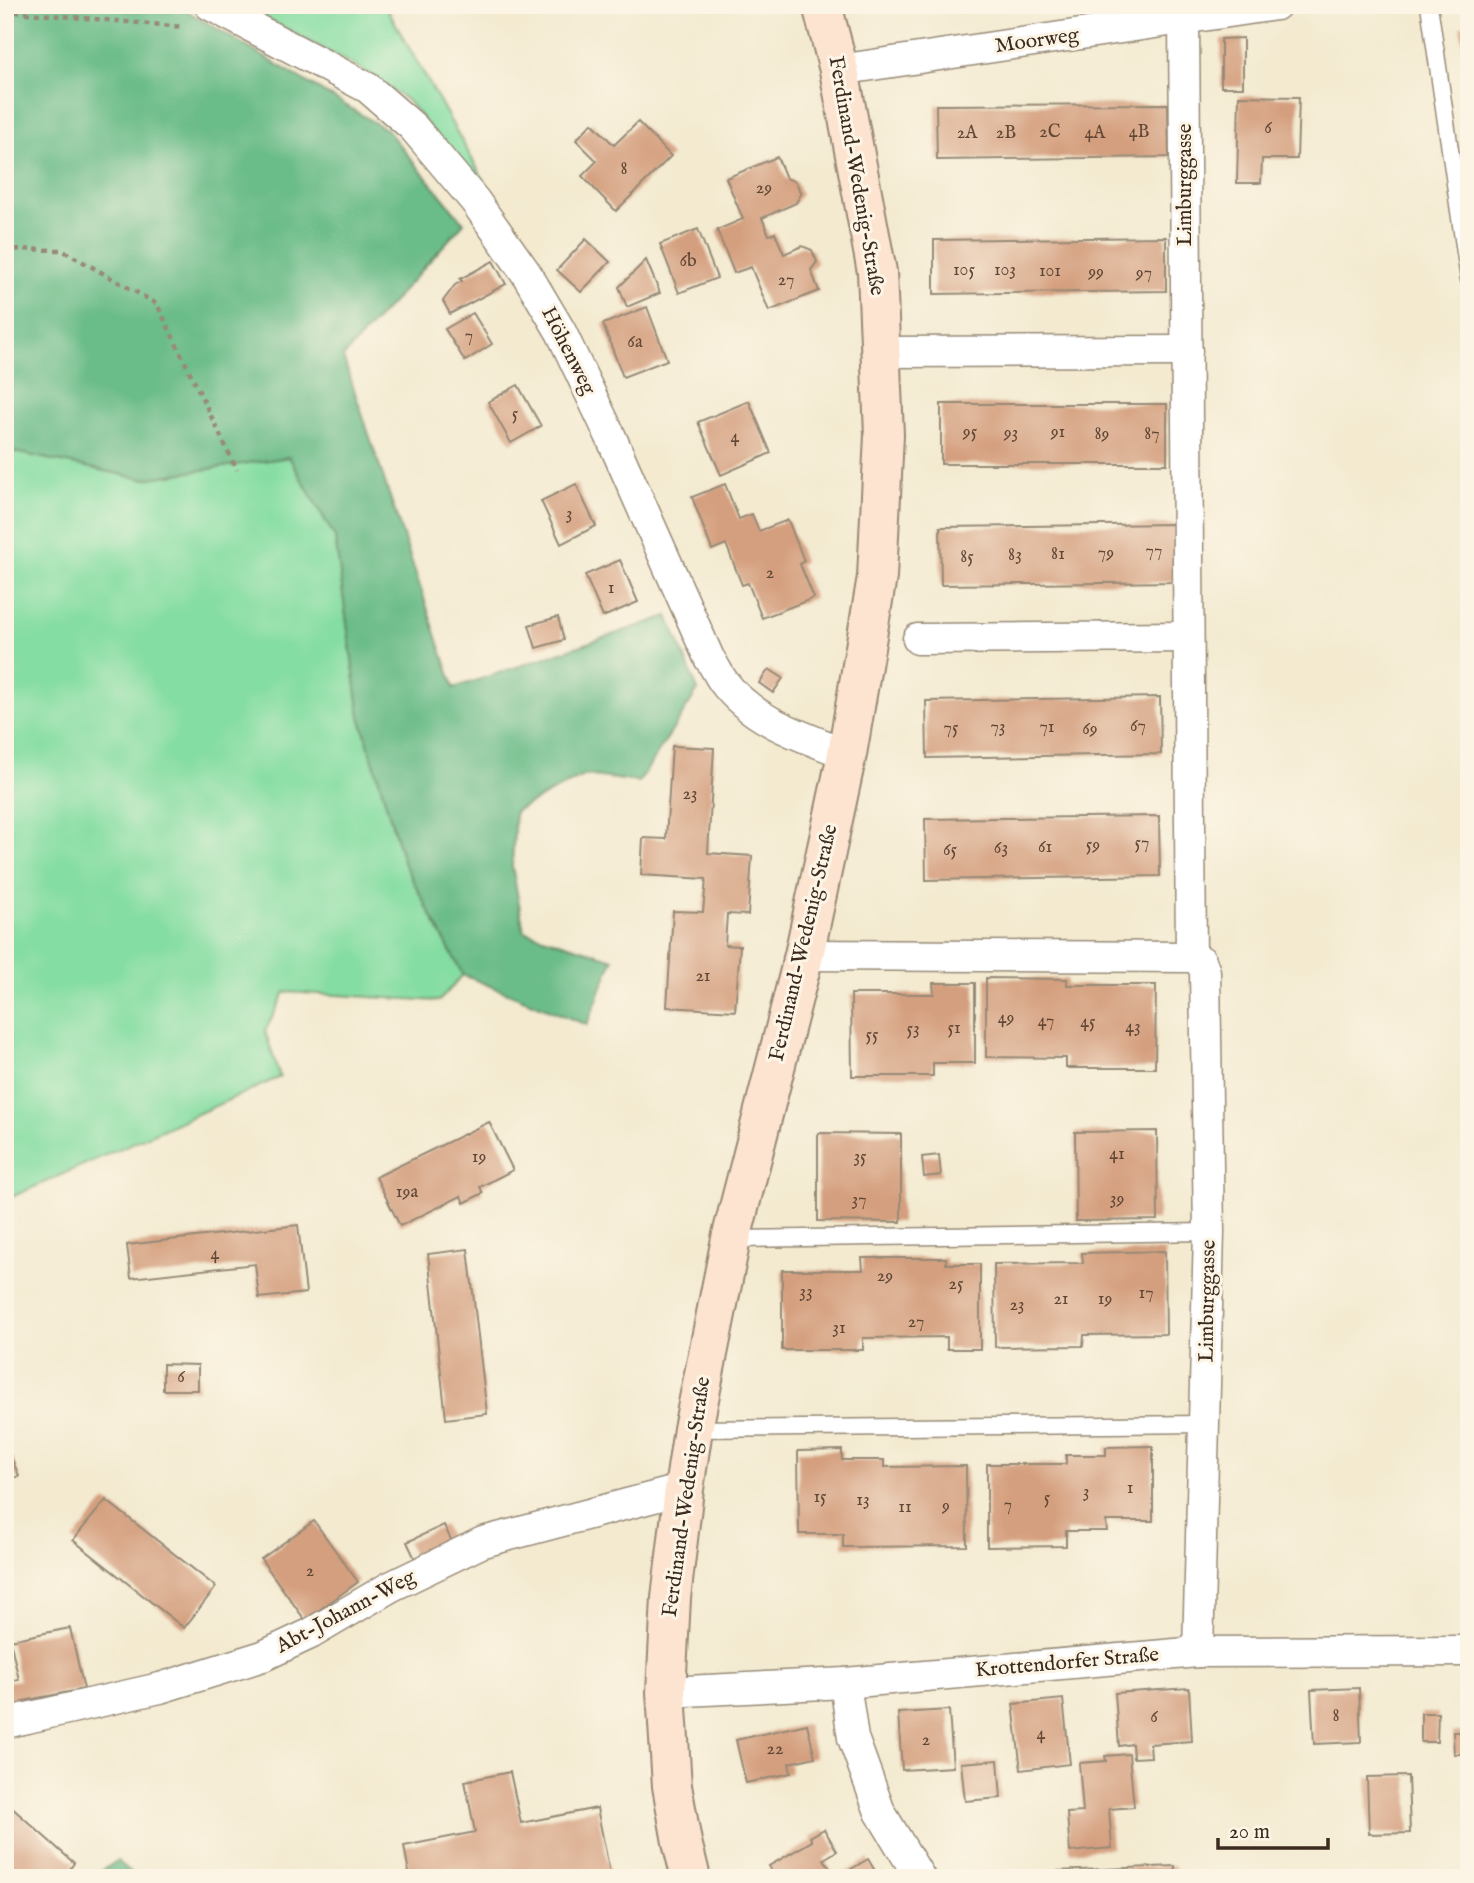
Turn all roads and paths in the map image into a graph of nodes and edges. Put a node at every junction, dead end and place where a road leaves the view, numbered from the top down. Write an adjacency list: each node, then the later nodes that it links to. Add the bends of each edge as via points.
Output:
1 (822, 5): 7 (street, Ferdinand-Wedenig-Straße)
2 (1429, 5): 9 (lane)
3 (1269, 6): 6 (street, Moorweg)
4 (5, 11): 5 (path)
5 (203, 16): 15 (street, Höhenweg, via 368,88 413,127 475,201 561,332 723,682 769,723)
6 (1184, 19): 7 (street, Moorweg); 10 (street, Limburggasse)
7 (839, 70): 11 (street, Ferdinand-Wedenig-Straße, via 877,272)
8 (5, 248): 12 (path, via 62,250 157,304)
9 (1469, 280)
10 (1187, 351): 11 (street); 13 (street, Limburggasse)
11 (881, 352): 15 (street, Ferdinand-Wedenig-Straße, via 884,435 877,577)
12 (237, 470)
13 (1188, 637): 14 (street); 17 (street, Limburggasse)
14 (918, 639)
15 (847, 754): 16 (street, Ferdinand-Wedenig-Straße)
16 (804, 955): 17 (street); 19 (street, Ferdinand-Wedenig-Straße)
17 (1191, 957): 18 (street, Limburggasse, via 1201,961 1205,972)
18 (1209, 1232): 19 (lane); 20 (street, Limburggasse)
19 (731, 1239): 21 (street, Ferdinand-Wedenig-Straße)
20 (1205, 1424): 21 (lane); 24 (street, Limburggasse)
21 (693, 1429): 22 (street, Ferdinand-Wedenig-Straße)
22 (684, 1489): 26 (street, Ferdinand-Wedenig-Straße); 27 (street, Abt-Johann-Weg, via 483,1542 263,1656 160,1688)
23 (1469, 1651): 24 (street, Krottendorfer Straße)
24 (1198, 1652): 25 (street, Krottendorfer Straße)
25 (845, 1683): 26 (street, Krottendorfer Straße); 29 (street, via 853,1738 880,1812)
26 (666, 1692): 28 (street, Ferdinand-Wedenig-Straße, via 673,1786)
27 (5, 1723)
28 (691, 1878)
29 (920, 1878)

